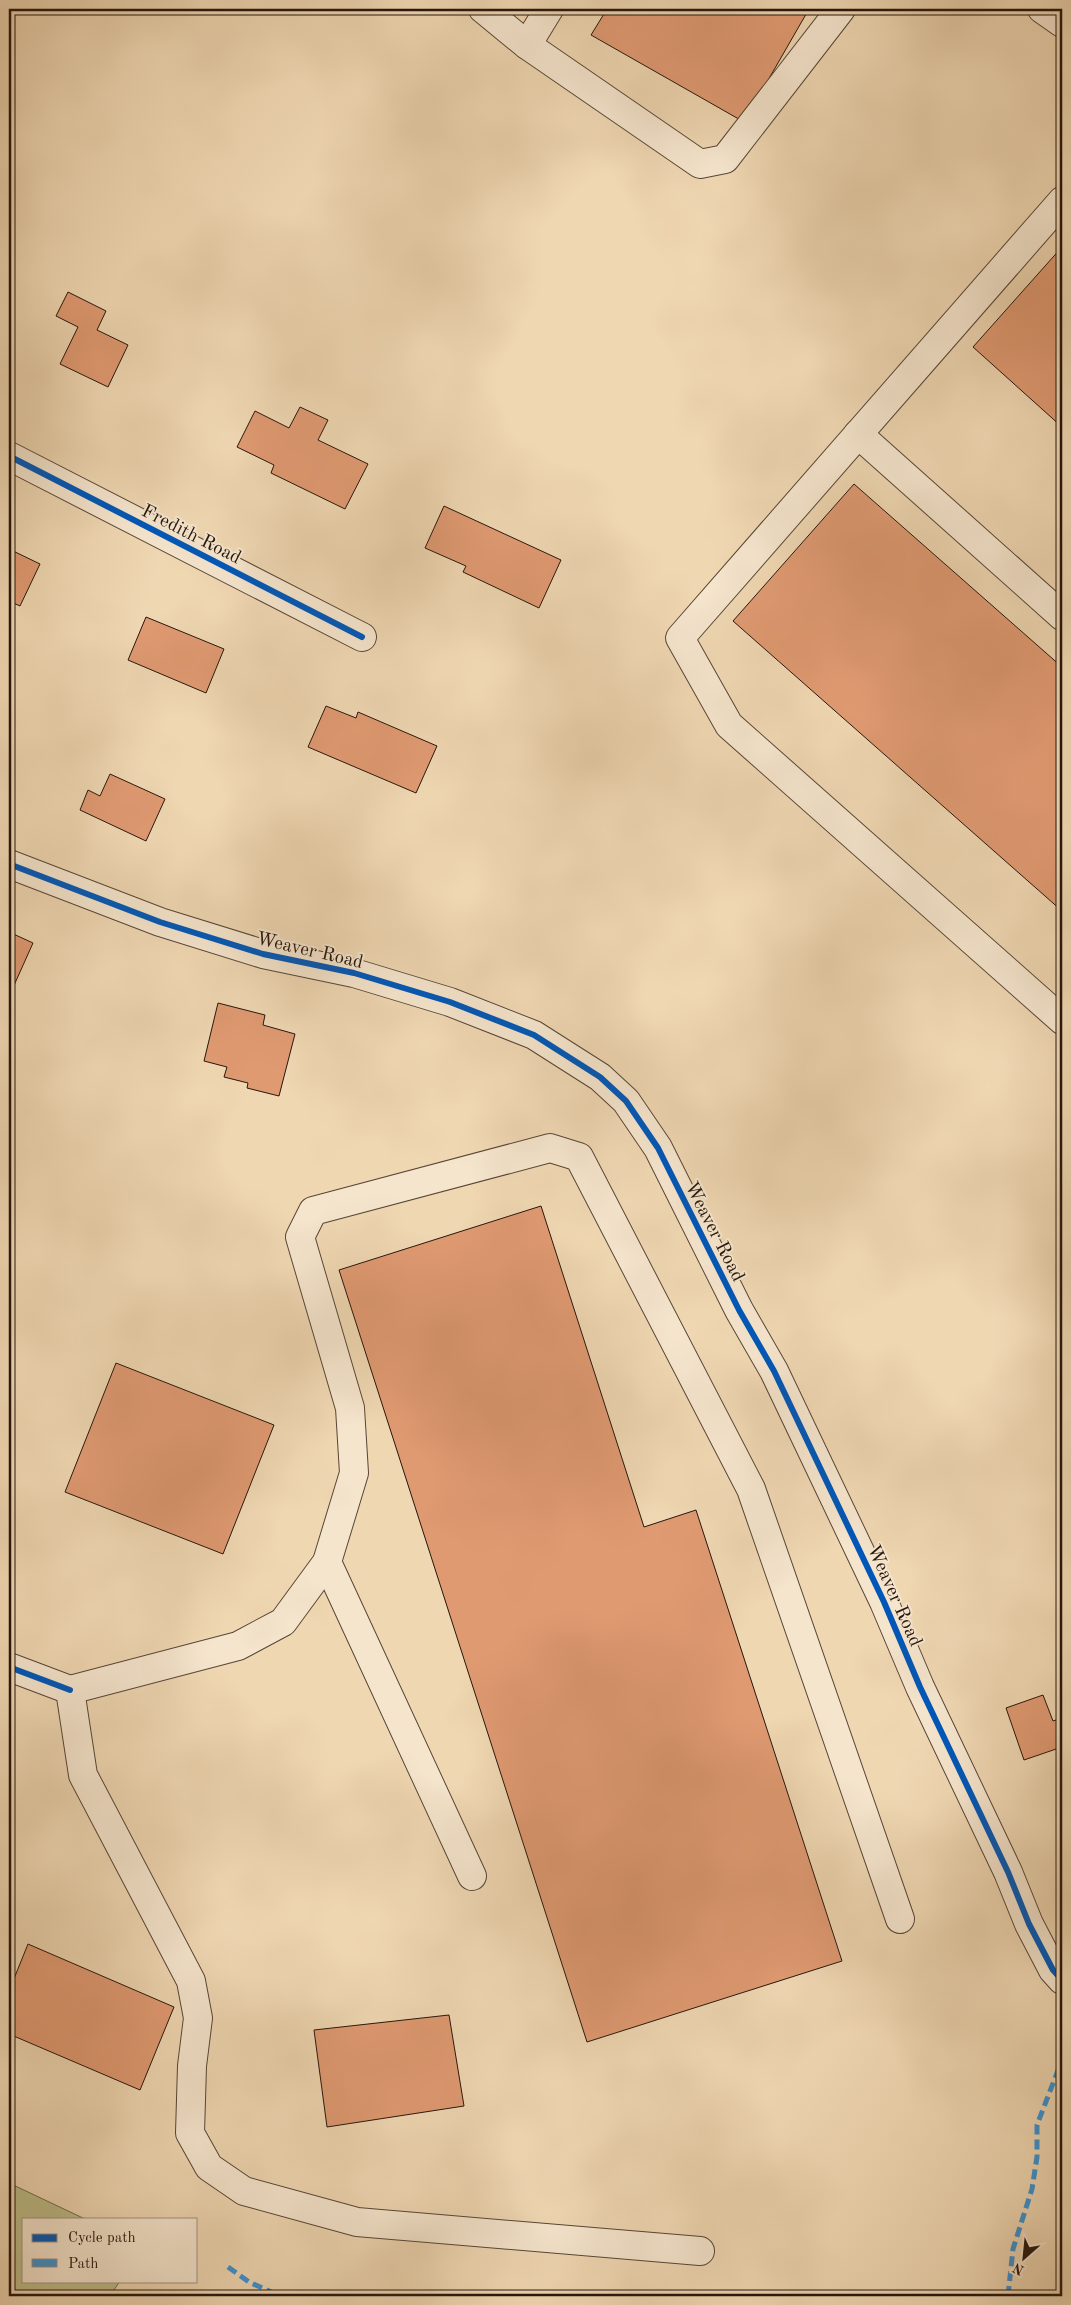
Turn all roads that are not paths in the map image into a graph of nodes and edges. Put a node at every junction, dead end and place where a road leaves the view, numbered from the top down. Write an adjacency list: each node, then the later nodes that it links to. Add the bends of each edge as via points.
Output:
1 (483, 9): 6 (street)
2 (549, 9): 6 (street)
3 (841, 9): 6 (street, via 725,159 700,164)
4 (1042, 9): 5 (street)
5 (1062, 23)
6 (527, 46)
7 (1062, 201): 8 (street)
8 (858, 434): 10 (street); 13 (street, via 680,638 730,725)
9 (9, 456): 11 (street, Fredith Road)
10 (1062, 616)
11 (362, 637)
12 (9, 864): 19 (street, Weaver Road, via 160,922 263,954 354,974 450,1002 534,1035 600,1077 626,1101 658,1148 782,1388 884,1602 1029,1924 1053,1970)
13 (1062, 1020)
14 (327, 1562): 16 (street, via 284,1622 238,1646); 17 (street); 18 (street, via 354,1473 350,1408 300,1237 313,1211 550,1148 579,1157 751,1489)
15 (9, 1667): 16 (street)
16 (70, 1690): 20 (street, via 83,1775 191,1981 198,2018 192,2066 190,2133 209,2167 244,2191 357,2222)
17 (472, 1876)
18 (900, 1919)
19 (1062, 1980)
20 (700, 2251)

